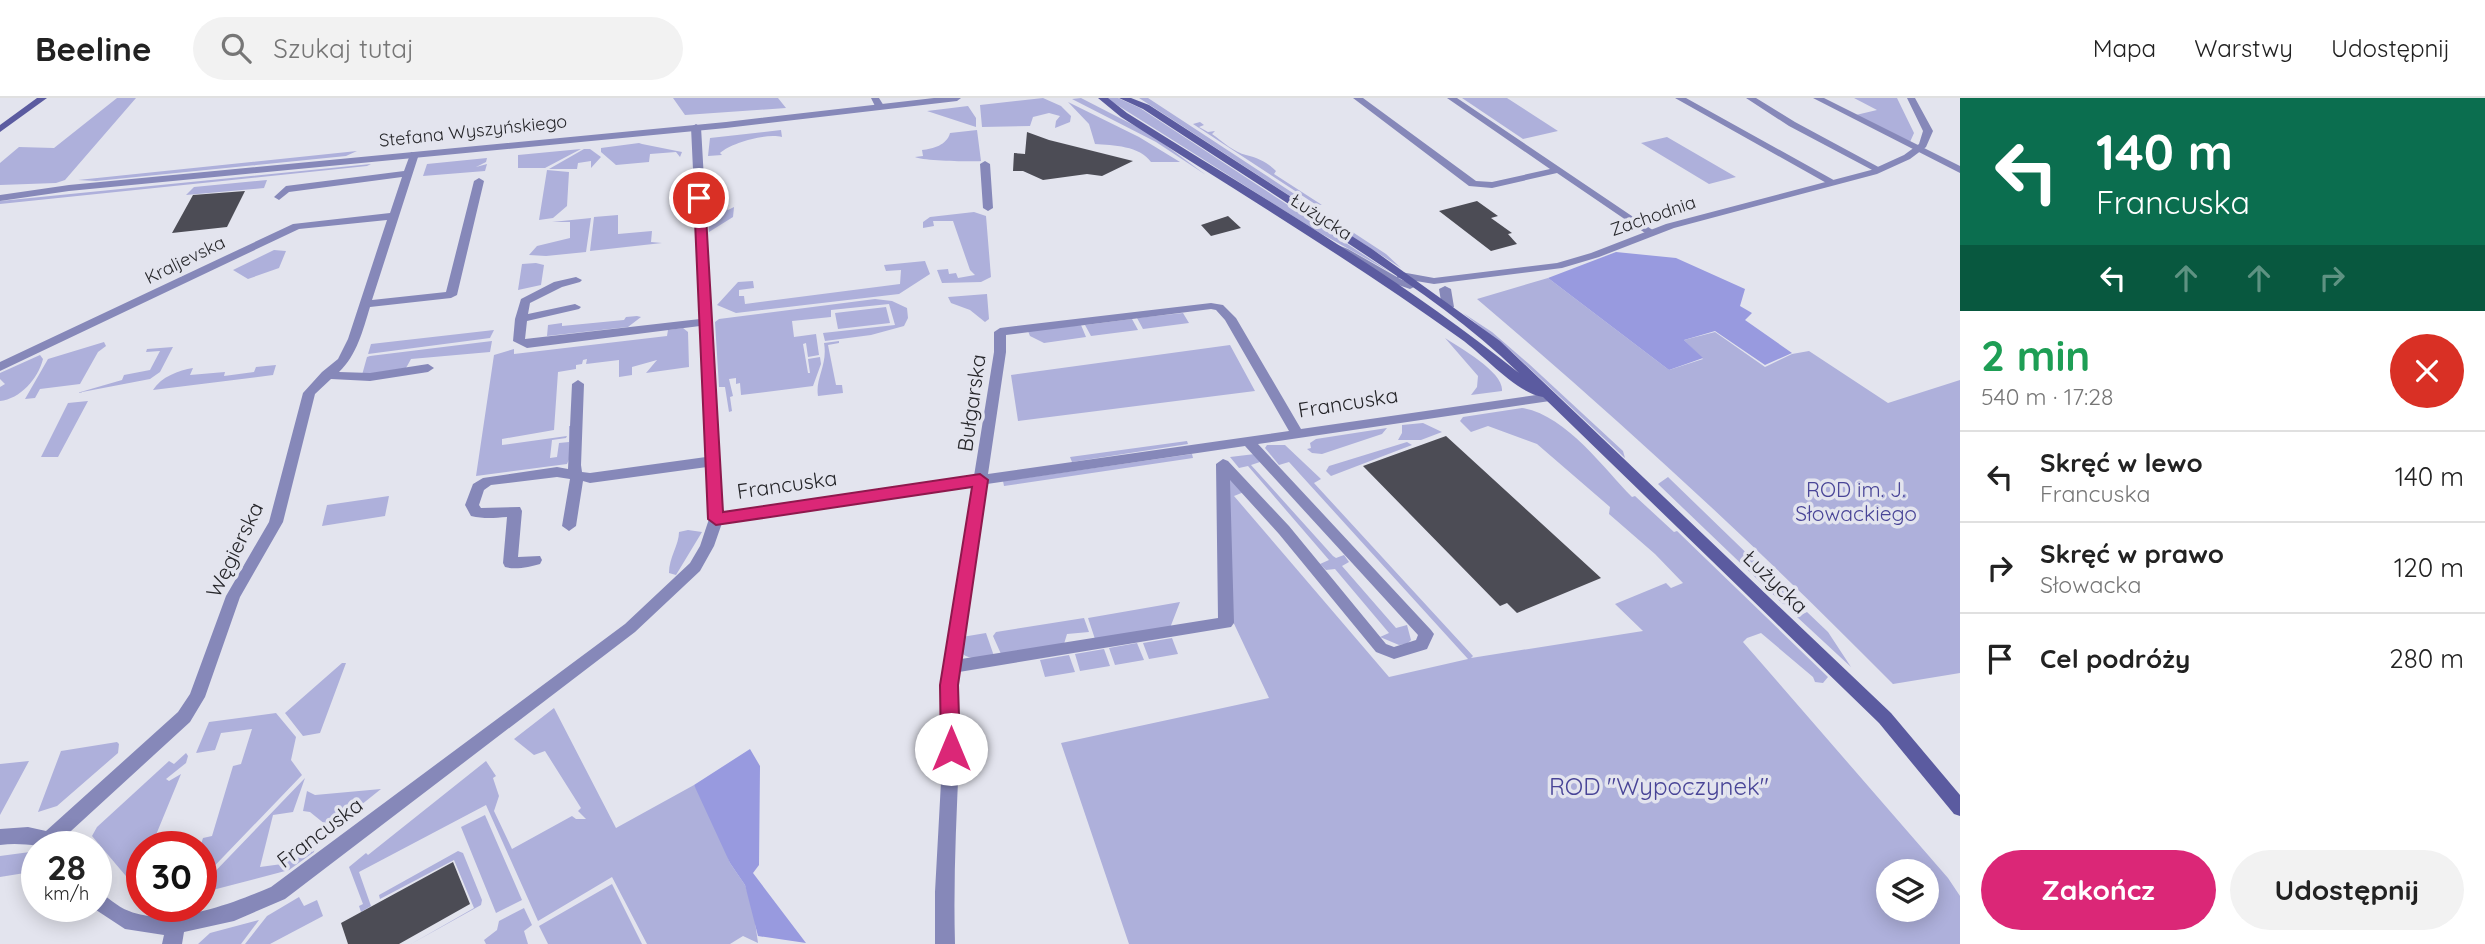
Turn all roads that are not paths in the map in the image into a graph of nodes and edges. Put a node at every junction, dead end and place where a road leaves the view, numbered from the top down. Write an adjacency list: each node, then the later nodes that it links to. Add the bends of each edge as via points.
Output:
1 (27, 98): 18 (main road)
2 (43, 98): 20 (main road)
3 (914, 98): 15 (street, Stefana Wyszyńskiego)
4 (957, 98): 15 (street, Stefana Wyszyńskiego)
5 (1087, 98): 17 (main road)
6 (1102, 98): 17 (main road, Łużycka)
7 (1123, 98): 16 (main road, Łużycka)
8 (1132, 98): 16 (main road)
9 (1357, 98): 24 (street, via 1473,184 1492,185)
10 (1451, 98): 24 (street)
11 (1679, 98): 29 (street)
12 (1750, 98): 25 (street)
13 (1817, 98): 21 (street)
14 (1911, 98): 21 (street, via 1928,131)
15 (877, 102): 19 (street, Stefana Wyszyńskiego)
16 (1146, 107): 38 (main road, Łużycka)
17 (1124, 115): 37 (main road, Łużycka)
18 (0, 117)
19 (696, 127): 22 (street, Stefana Wyszyńskiego); 49 (street)
20 (0, 129)
21 (1918, 149): 25 (street, Zachodnia); 26 (street)
22 (414, 154): 27 (street, Węgierska); 30 (street, Stefana Wyszyńskiego)
23 (985, 164): 34 (street)
24 (1558, 170): 36 (street)
25 (1879, 170): 29 (street, Zachodnia)
26 (1960, 170)
27 (408, 173): 32 (street, via 286,189); 35 (street, Węgierska)
28 (479, 181): 44 (street, via 451,295)
29 (1834, 183): 36 (street, Zachodnia)
30 (69, 188): 31 (street, Stefana Wyszyńskiego); 33 (street, Stefana Wyszyńskiego)
31 (0, 190)
32 (279, 197)
33 (0, 198)
34 (988, 208)
35 (394, 216): 44 (street, Węgierska); 50 (street, Kraljevska, via 297,226)
36 (1652, 233): 39 (street, Zachodnia, via 1558,266)
37 (1329, 244): 42 (street, via 1401,284); 47 (main road, Łużycka)
38 (1401, 275): 41 (street); 42 (main road, Łużycka)
39 (1482, 277): 41 (street); 43 (street)
40 (576, 280): 48 (street, via 525,301)
41 (1434, 281): 42 (street)
42 (1422, 289): 43 (street); 46 (main road, Łużycka); 47 (street, via 1422,299)
43 (1445, 289): 46 (street)
44 (366, 304): 52 (street, Węgierska, via 343,360)
45 (575, 307): 48 (street)
46 (1447, 307): 54 (main road, Łużycka, via 1496,344)
47 (1431, 312): 54 (main road, Łużycka, via 1526,385)
48 (521, 319): 49 (street, via 519,341 527,344)
49 (706, 322): 57 (street)
50 (0, 367)
51 (428, 368): 52 (street, via 370,377)
52 (326, 375): 65 (street, Węgierska, via 309,393 275,522 233,596 197,697 184,717)
53 (578, 384): 58 (street)
54 (1550, 397): 55 (street, Francuska); 64 (main road, Łużycka, via 1885,718)
55 (1297, 433): 56 (street, Francuska); 59 (street, Bułgarska, via 1230,318 1219,307 1000,332)
56 (1248, 440): 59 (street, Francuska); 63 (street, via 1426,634 1422,645 1394,653 1381,648 1223,464 1226,623)
57 (714, 461): 58 (street); 60 (street)
58 (577, 477): 61 (street); 62 (street, via 557,472 488,481 478,487 472,505 476,512 515,511 510,563)
59 (980, 480): 60 (street, Francuska); 63 (street, Bułgarska)
60 (716, 519): 69 (street, Francuska, via 695,567 630,628 278,893)
61 (569, 526)
62 (535, 560)
63 (951, 667): 70 (street, Bułgarska)
64 (1960, 808)
65 (64, 831)
66 (21, 834): 67 (street)
67 (0, 837)
68 (112, 910): 69 (street, Francuska)
69 (174, 935)
70 (945, 944)

